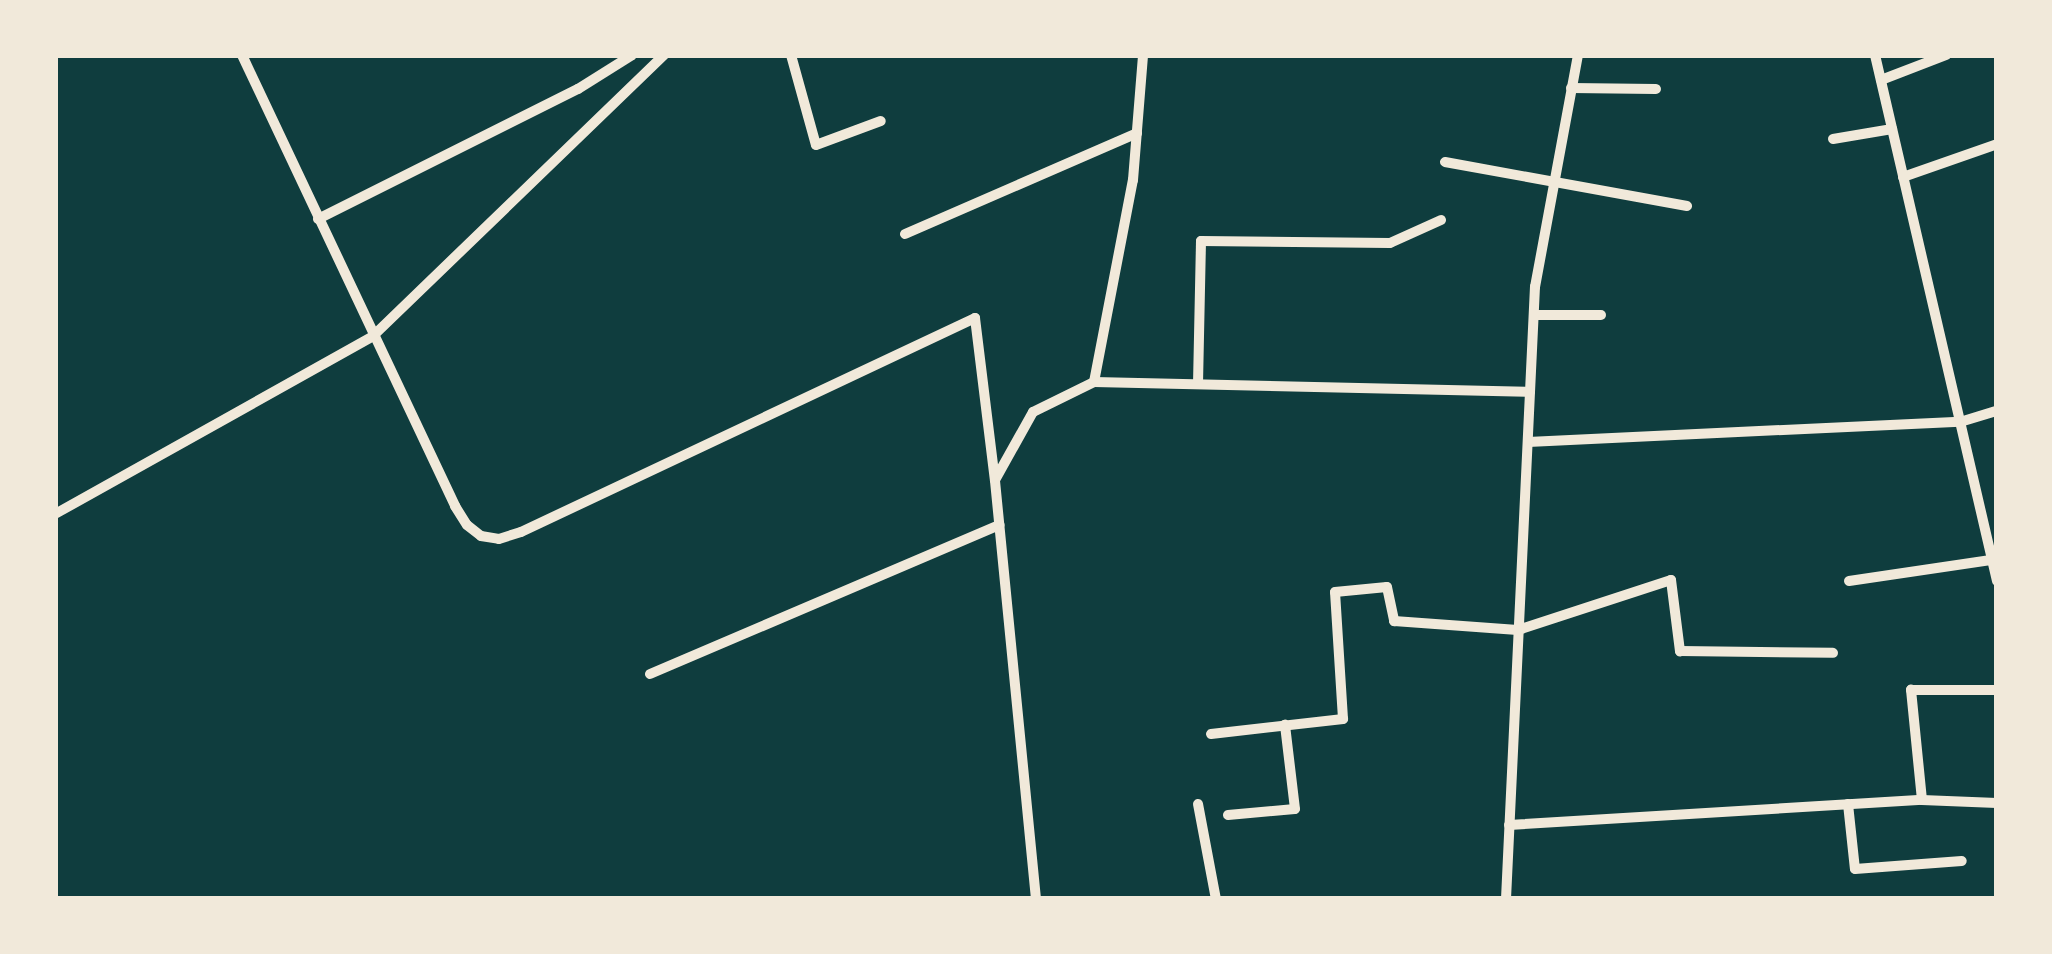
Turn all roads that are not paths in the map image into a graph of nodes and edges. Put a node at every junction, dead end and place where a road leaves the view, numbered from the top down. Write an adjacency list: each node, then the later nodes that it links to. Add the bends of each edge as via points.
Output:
1 (242, 55): 21 (street)
2 (632, 55): 21 (street, via 578,89)
3 (664, 55): 26 (street)
4 (792, 55): 12 (street, via 816,145)
5 (1143, 55): 14 (street)
6 (1578, 55): 10 (street)
7 (1875, 55): 9 (street)
8 (1946, 55): 9 (street)
9 (1881, 80): 13 (street)
10 (1572, 88): 11 (street); 19 (street)
11 (1656, 89)
12 (881, 120)
13 (1892, 129): 15 (street); 18 (street)
14 (1136, 133): 23 (street); 27 (street)
15 (1833, 140)
16 (1997, 144): 18 (street)
17 (1445, 162): 19 (street)
18 (1903, 177): 31 (street)
19 (1554, 185): 20 (street); 24 (street)
20 (1687, 206)
21 (318, 219): 26 (street)
22 (1442, 220): 28 (street, via 1390,243 1201,241)
23 (905, 234)
24 (1534, 315): 25 (street); 29 (street)
25 (1601, 315)
26 (373, 336): 33 (street, via 466,525 480,536 521,532 975,318); 34 (street)
27 (1094, 382): 28 (street); 33 (street, via 1032,412)
28 (1198, 384): 29 (street)
29 (1530, 392): 32 (street)
30 (1997, 411): 31 (street)
31 (1960, 422): 32 (street); 36 (street)
32 (1528, 442): 39 (street)
33 (995, 480): 35 (street)
34 (55, 514)
35 (1000, 525): 41 (street); 52 (street)
36 (1992, 560): 37 (street); 38 (street)
37 (1849, 581)
38 (1997, 582)
39 (1518, 630): 40 (street, via 1671,580 1680,651); 43 (street, via 1394,621 1387,587 1334,592 1343,719); 50 (street)
40 (1833, 653)
41 (650, 674)
42 (1997, 690): 45 (street, via 1911,690)
43 (1285, 726): 44 (street); 49 (street, via 1295,809)
44 (1211, 734)
45 (1922, 800): 47 (street); 48 (street)
46 (1198, 804): 53 (street)
47 (1848, 804): 50 (street); 51 (street, via 1855,869)
48 (1997, 804)
49 (1228, 815)
50 (1509, 826): 54 (street)
51 (1962, 861)
52 (1036, 899)
53 (1216, 899)
54 (1506, 899)

